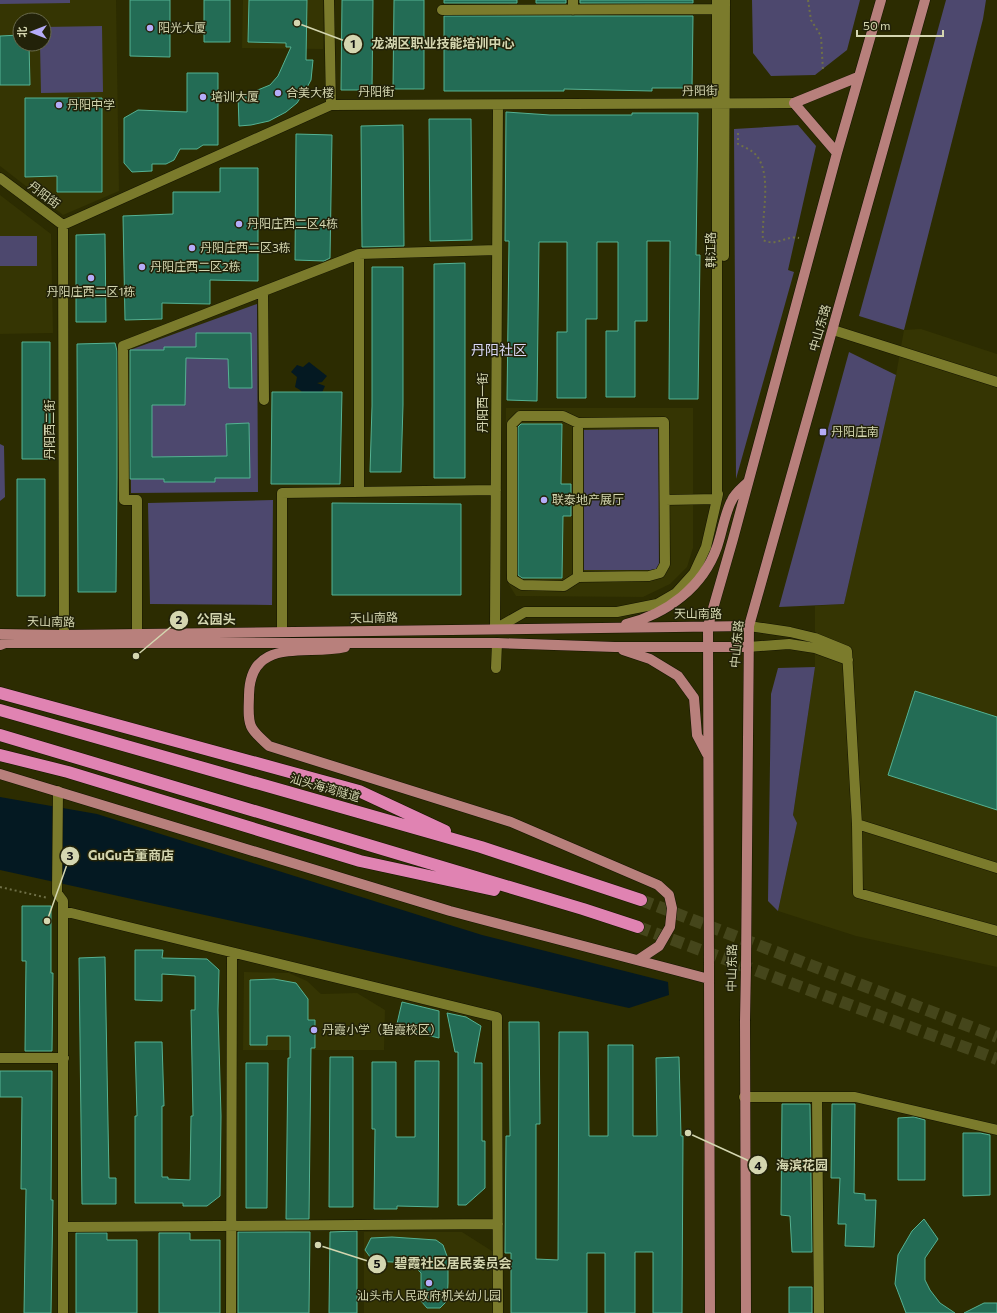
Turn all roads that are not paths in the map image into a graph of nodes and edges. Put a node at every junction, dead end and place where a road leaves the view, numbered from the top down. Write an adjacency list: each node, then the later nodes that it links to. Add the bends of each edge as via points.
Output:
1 (329, 0): 11 (street)
2 (725, 0): 10 (street, 韩江路)
3 (881, 0): 8 (main road, 中山东路)
4 (925, 0): 19 (main road, 中山东路)
5 (717, 4): 6 (street); 10 (street, 韩江路)
6 (573, 5): 7 (street)
7 (442, 10)
8 (858, 77): 9 (main road); 13 (main road, 中山东路)
9 (794, 103): 10 (street, 丹阳街); 13 (main road)
10 (720, 104): 12 (street, 丹阳街); 26 (street, 韩江路); 26 (street, 韩江路, via 723,477)
11 (331, 105): 12 (street, 丹阳街); 15 (street, 丹阳街)
12 (498, 105): 16 (street, 丹阳西一街)
13 (837, 153): 23 (main road, 中山东路)
14 (0, 178): 15 (street, 丹阳街)
15 (63, 225): 36 (street, 丹阳西二街)
16 (497, 250): 17 (street); 24 (street, 丹阳西一街)
17 (358, 254): 18 (street); 25 (street)
18 (263, 292): 21 (street); 35 (street, via 123,346 124,500 137,500)
19 (833, 330): 20 (street); 30 (main road, 中山东路)
20 (997, 382)
21 (264, 400)
22 (578, 423): 27 (street, via 664,422); 28 (street); 28 (street, via 563,416 520,416 512,424 512,579 522,585 564,586)
23 (749, 480): 29 (main road, 中山东路); 31 (main road, via 732,500 717,548 706,571 692,588 676,602 660,611)
24 (496, 490): 25 (street); 32 (street, 丹阳西一街)
25 (358, 492): 33 (street, via 282,493)
26 (717, 499): 27 (street); 32 (street, via 706,547 694,573 676,593 656,604 637,610 525,612)
27 (664, 500): 28 (street, via 664,564 660,573 649,576)
28 (578, 577)
29 (708, 626): 30 (main road, 天山南路); 31 (main road, 天山南路); 41 (main road, 中山东路)
30 (749, 626): 42 (main road, 中山东路); 43 (street, via 815,638 847,650)
31 (614, 628): 32 (main road, 天山南路)
32 (495, 629): 33 (main road, 天山南路)
33 (282, 632): 35 (main road, 天山南路)
34 (0, 634): 36 (main road, 天山南路)
35 (137, 634): 36 (main road, 天山南路)
36 (64, 635)
37 (360, 643): 38 (main road, 天山南路); 39 (main road, 天山南路); 61 (main road, via 331,650 276,652 264,658 258,663 249,690 251,728 269,746 511,822 658,885 669,895 672,908 670,927 659,946)
38 (497, 643): 40 (main road, 天山南路); 44 (street)
39 (0, 645)
40 (615, 647): 41 (main road, 天山南路); 49 (main road, via 650,659 678,676 694,698 697,735)
41 (708, 647): 42 (main road, 天山南路); 49 (main road, 中山东路)
42 (748, 647): 43 (street, via 789,644 815,648); 65 (main road, 中山东路, bridge)
43 (848, 660): 52 (street)
44 (496, 668)
45 (0, 693): 53 (highway, via 359,791)
46 (0, 710): 53 (highway, 汕头海湾隧道)
47 (0, 736): 57 (highway)
48 (0, 755): 57 (highway, via 68,772 360,861)
49 (708, 756): 62 (main road, 中山东路)
50 (0, 774): 51 (main road)
51 (59, 796): 56 (street, via 57,893); 61 (main road, via 450,911)
52 (857, 824): 54 (street); 59 (street, via 858,894)
53 (481, 848): 55 (highway, 汕头海湾隧道)
54 (997, 868)
55 (642, 900)
56 (63, 906): 60 (street); 64 (street)
57 (583, 909): 58 (highway)
58 (638, 927)
59 (997, 931)
60 (232, 952): 68 (street, via 497,1017); 69 (street)
61 (638, 960): 62 (main road)
62 (709, 979): 74 (main road, 中山东路)
63 (0, 1058): 64 (street)
64 (64, 1058): 70 (street)
65 (744, 1097): 66 (street); 75 (main road, 中山东路)
66 (817, 1097): 67 (street, via 855,1097); 76 (street)
67 (997, 1130)
68 (498, 1224): 69 (street); 73 (street)
69 (231, 1226): 70 (street); 72 (street)
70 (63, 1227): 71 (street)
71 (63, 1313)
72 (231, 1313)
73 (498, 1313)
74 (710, 1313)
75 (746, 1313)
76 (819, 1313)

